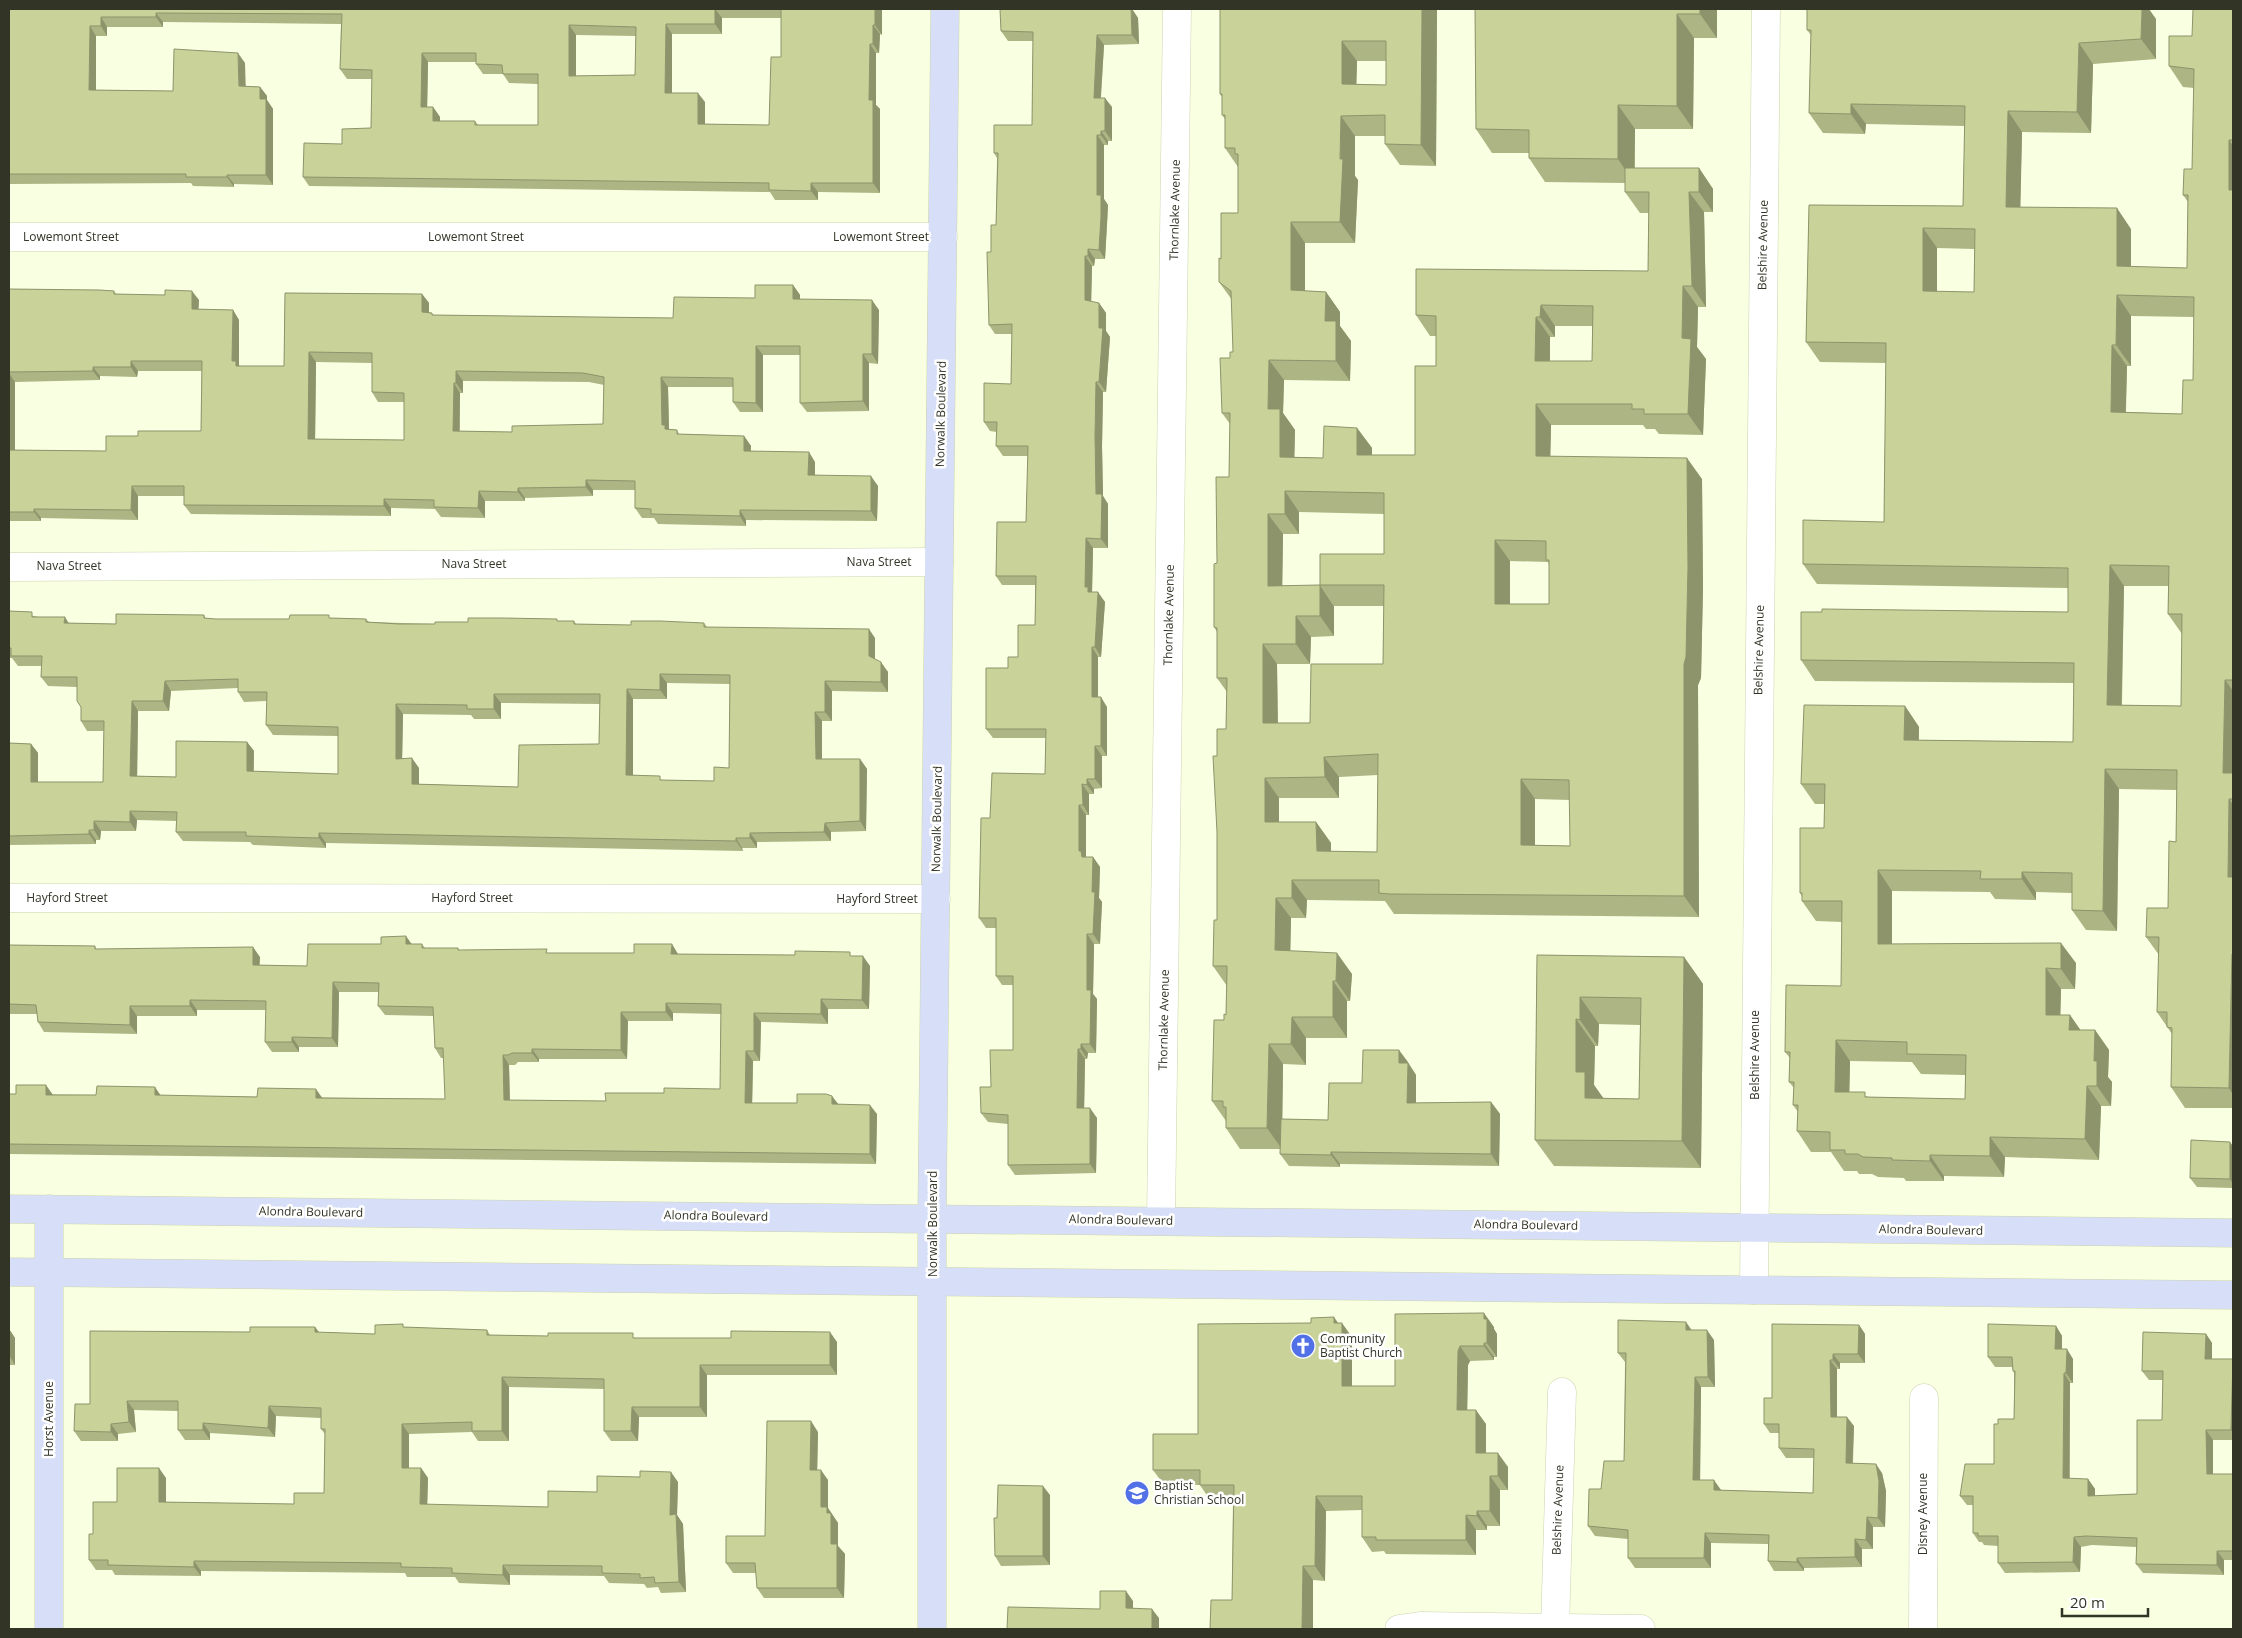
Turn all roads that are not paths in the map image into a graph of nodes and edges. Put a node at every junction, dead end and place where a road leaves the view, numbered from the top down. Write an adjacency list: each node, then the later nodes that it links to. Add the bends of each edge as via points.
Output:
1 (945, 9): 5 (main road, Norwalk Boulevard)
2 (1177, 9): 13 (street, Thornlake Avenue)
3 (1766, 9): 14 (street, Belshire Avenue)
4 (9, 237): 5 (street, Lowemont Street)
5 (943, 237): 6 (main road, Norwalk Boulevard)
6 (939, 562): 7 (street, Nava Street); 9 (main road, Norwalk Boulevard)
7 (9, 567)
8 (9, 898): 9 (street, Hayford Street)
9 (936, 899): 12 (main road, Norwalk Boulevard)
10 (9, 1208): 11 (main road, Alondra Boulevard)
11 (49, 1209): 12 (main road, Alondra Boulevard); 17 (main road, Horst Avenue)
12 (932, 1218): 13 (main road, Alondra Boulevard); 18 (main road, Norwalk Boulevard)
13 (1161, 1221): 14 (main road, Alondra Boulevard)
14 (1754, 1228): 15 (main road, Alondra Boulevard); 19 (street, Belshire Avenue)
15 (2233, 1233)
16 (9, 1272): 17 (main road)
17 (49, 1273): 18 (main road); 24 (main road, Horst Avenue)
18 (932, 1282): 19 (main road); 25 (main road, Norwalk Boulevard)
19 (1754, 1290): 20 (main road)
20 (2233, 1295)
21 (1562, 1392): 23 (street, Belshire Avenue)
22 (1924, 1398): 28 (street, Disney Avenue)
23 (1555, 1628): 26 (street, via 1420,1626); 27 (street)
24 (49, 1629)
25 (932, 1629)
26 (1399, 1629)
27 (1641, 1629)
28 (1923, 1629)

